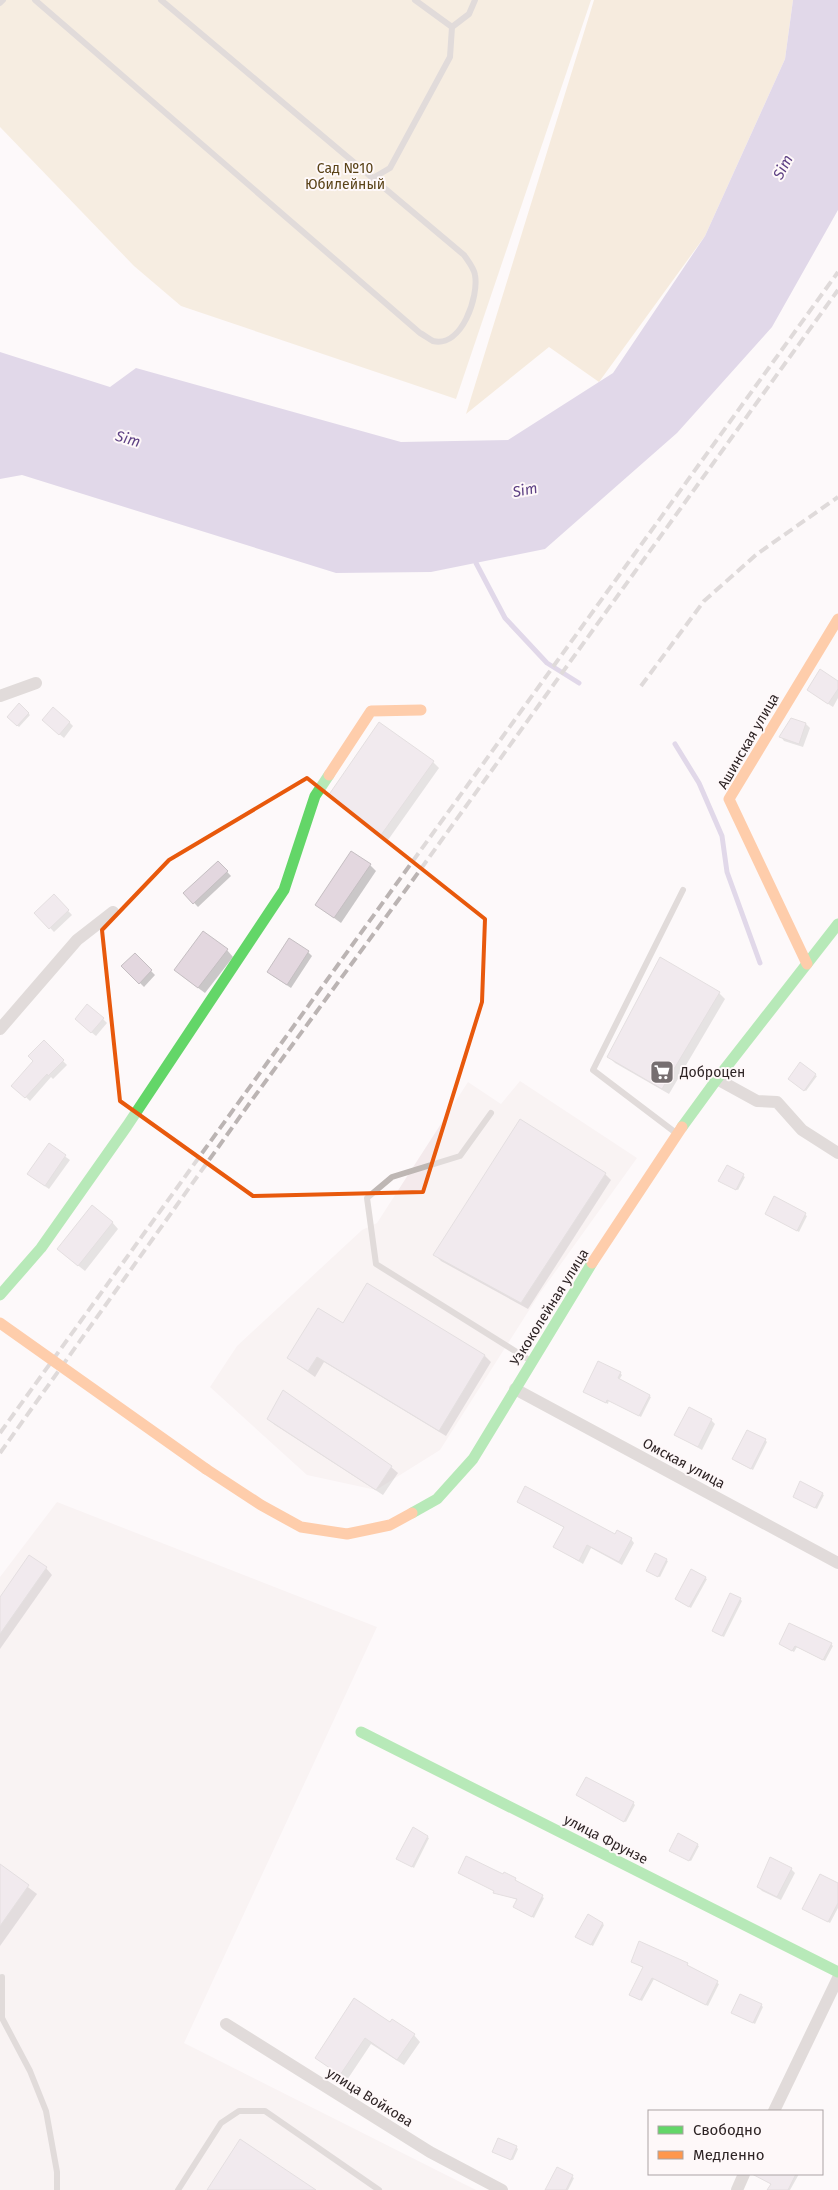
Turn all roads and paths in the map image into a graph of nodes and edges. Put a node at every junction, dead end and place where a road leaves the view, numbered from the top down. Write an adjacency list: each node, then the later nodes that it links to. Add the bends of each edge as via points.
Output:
1 (3, 0): 6 (lane)
2 (35, 0): 8 (lane, via 420,333 434,341 450,339 461,328 472,307 477,290 475,273 464,255)
3 (161, 0): 8 (lane)
4 (415, 0): 7 (lane)
5 (475, 0): 7 (lane, via 468,14)
6 (0, 3)
7 (452, 27): 8 (lane, via 450,57 390,168)
8 (373, 178)
9 (838, 620): 16 (street, Ашинская улица, via 729,799)
10 (36, 683): 11 (street)
11 (0, 696)
12 (422, 710): 22 (street, via 371,711 315,796 284,890 127,1126 41,1248)
13 (683, 890): 20 (lane, via 593,1070)
14 (113, 912): 17 (street, via 77,940)
15 (838, 924): 16 (street, Узкоколейная улица)
16 (807, 964): 18 (street, Узкоколейная улица)
17 (0, 1029)
18 (717, 1079): 20 (street, Узкоколейная улица); 21 (street, via 757,1101 777,1102 802,1130)
19 (491, 1113): 24 (lane, via 460,1156 392,1177 367,1198 376,1264)
20 (677, 1134): 24 (street, Узкоколейная улица, via 571,1296)
21 (838, 1153)
22 (0, 1295)
23 (0, 1323): 25 (street, Узкоколейная улица, bridge, via 261,1505 301,1527 347,1534 390,1525 437,1499 473,1459)
24 (532, 1362): 25 (street, Узкоколейная улица)
25 (515, 1389): 26 (street, Омская улица)
26 (838, 1563)
27 (361, 1732): 28 (street, улица Фрунзе)
28 (838, 1972)
29 (2, 1977): 34 (lane, via 2,2018 30,2071 46,2111 58,2172)
30 (838, 1978): 32 (street)
31 (226, 2024): 37 (street, улица Войкова, via 430,2152)
32 (774, 2110)
33 (744, 2175): 38 (street)
34 (58, 2190)
35 (178, 2190): 36 (lane, via 221,2123 239,2111 266,2111)
36 (379, 2190)
37 (502, 2190)
38 (737, 2190)

